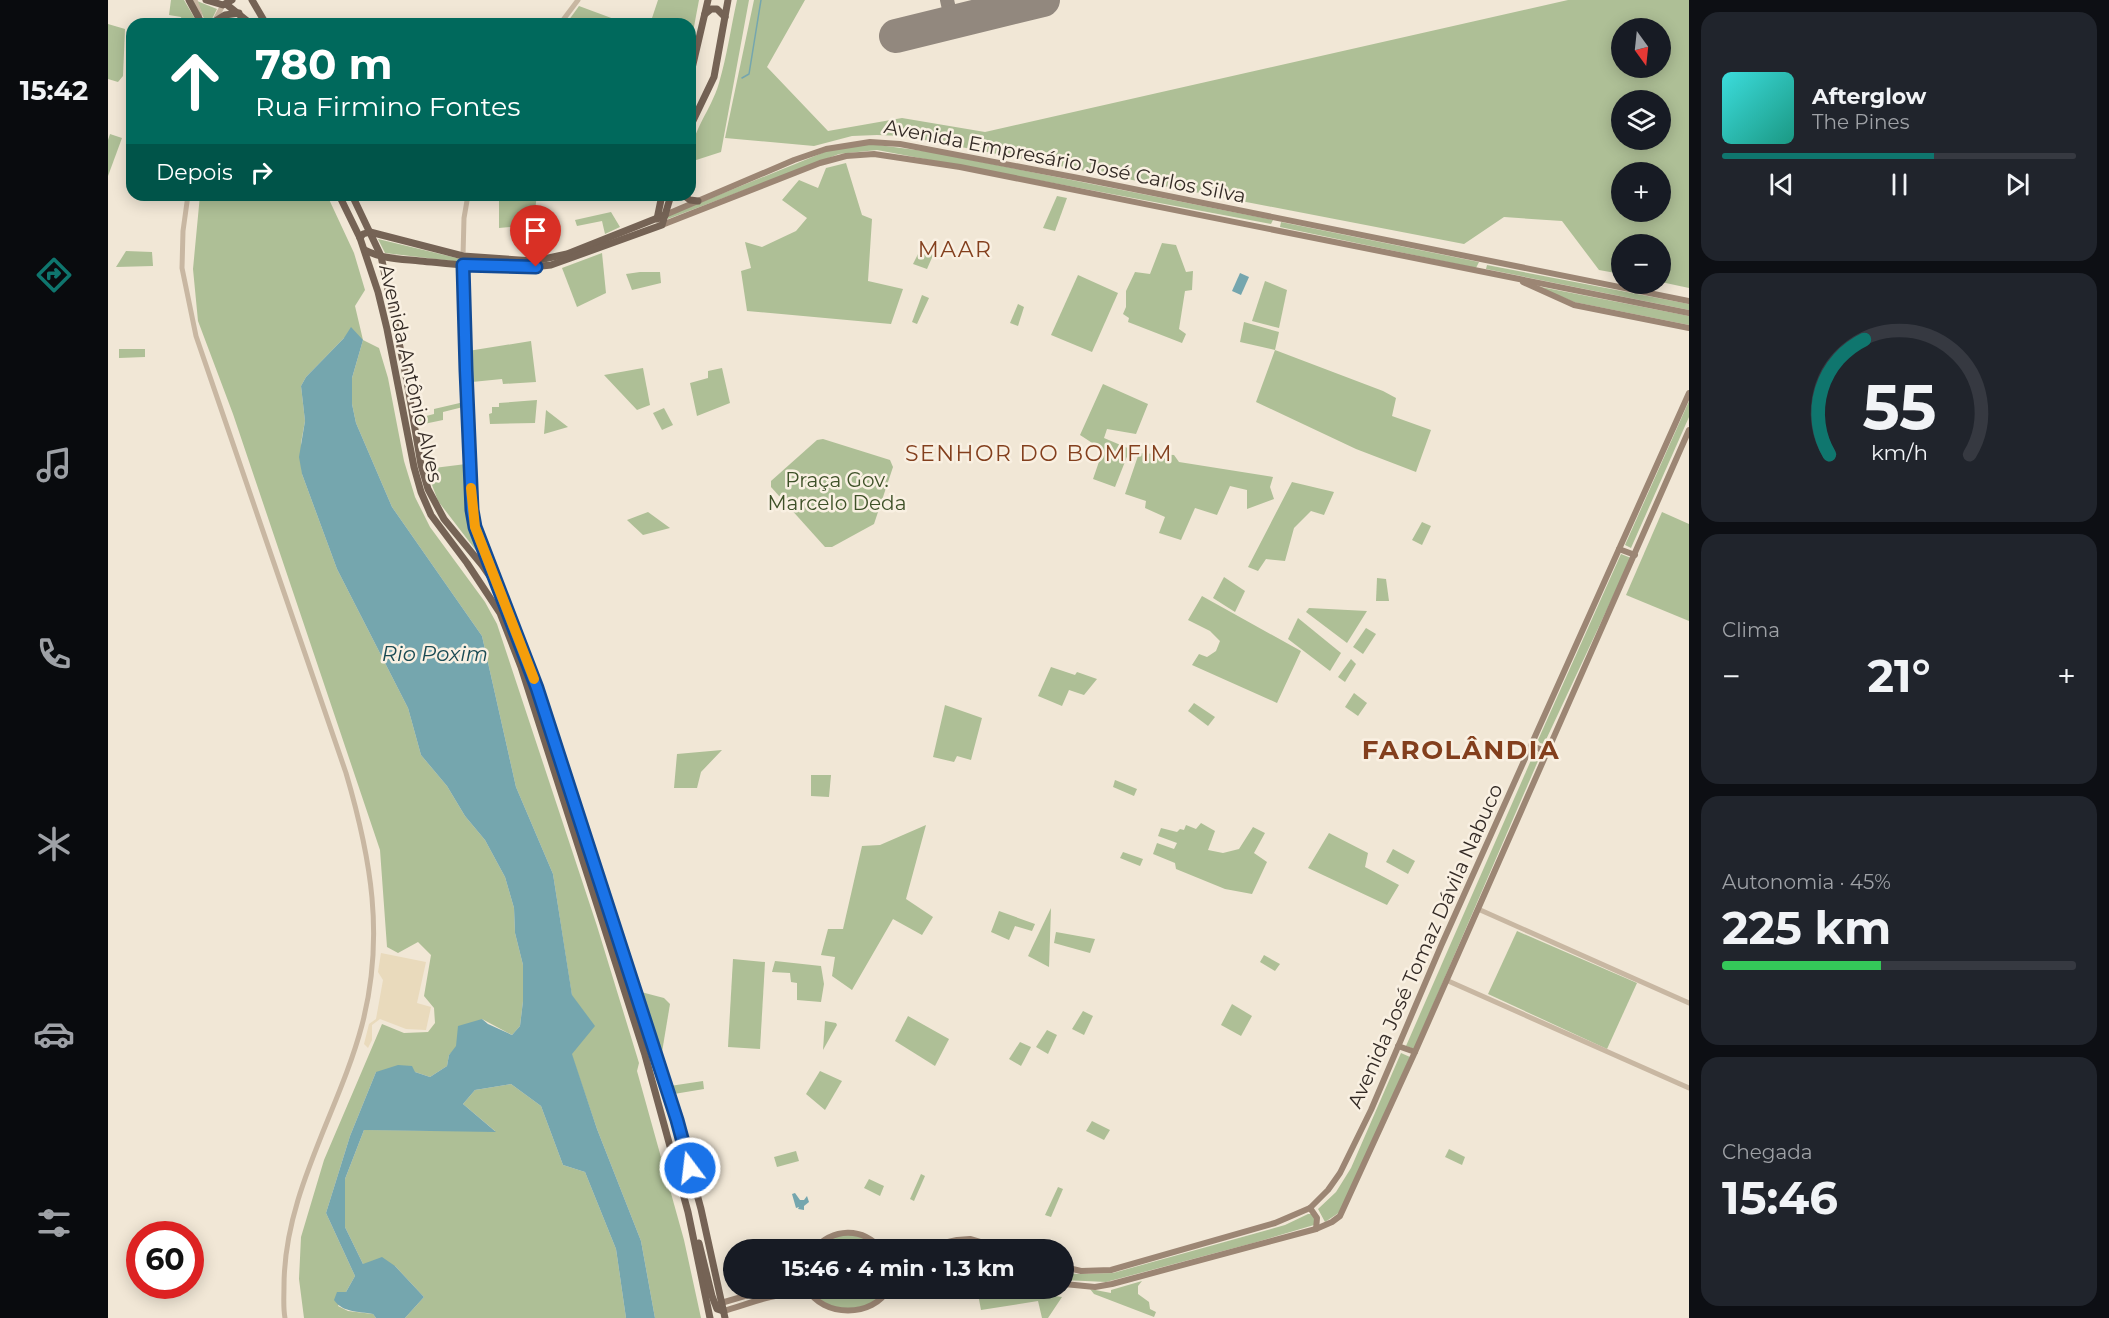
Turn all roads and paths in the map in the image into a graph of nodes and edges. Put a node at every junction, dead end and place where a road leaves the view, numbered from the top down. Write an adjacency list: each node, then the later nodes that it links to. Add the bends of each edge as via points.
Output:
1 (189, 0): 12 (main road)
2 (195, 0): 13 (street)
3 (206, 0): 8 (main road)
4 (252, 0): 17 (main road)
5 (578, 0): 18 (street)
6 (708, 0): 10 (main road)
7 (728, 0): 11 (main road)
8 (227, 3): 9 (main road); 14 (street)
9 (239, 13): 15 (main road); 16 (main road)
10 (705, 14): 11 (main road, via 717,9); 19 (main road)
11 (725, 17): 20 (main road, via 714,77)
12 (200, 18)
13 (201, 18)
14 (216, 18)
15 (220, 18)
16 (244, 18)
17 (262, 18)
18 (564, 18)
19 (696, 52)
20 (696, 115)
21 (187, 201): 72 (street, via 182,268 196,336 346,773 370,869 375,948 369,993 362,1026 300,1193 289,1235 284,1272)
22 (342, 201): 34 (main road, Avenida Antônio Alves)
23 (354, 201): 33 (main road, Avenida Antônio Alves)
24 (467, 201): 37 (street)
25 (661, 201): 29 (main road)
26 (668, 201): 28 (main road)
27 (698, 201): 28 (main road, Avenida Empresário José Carlos Silva); 30 (main road, Avenida Empresário José Carlos Silva, via 826,149 870,142 900,144)
28 (665, 215): 29 (main road, Avenida Empresário José Carlos Silva); 31 (main road)
29 (657, 218): 31 (main road); 37 (main road, Avenida Empresário José Carlos Silva, via 544,260)
30 (1278, 218): 32 (main road); 38 (main road, Avenida Empresário José Carlos Silva)
31 (659, 226): 32 (main road, Avenida Empresário José Carlos Silva, via 820,163 868,153 960,167); 39 (main road, Avenida Empresário José Carlos Silva, via 551,265)
32 (1273, 230): 40 (main road, Avenida Empresário José Carlos Silva)
33 (370, 232): 34 (main road); 36 (main road, Avenida Antônio Alves); 37 (main road, Avenida Empresário José Carlos Silva)
34 (360, 238): 35 (main road, Avenida Antônio Alves)
35 (365, 250): 36 (main road, Avenida Empresário José Carlos Silva); 58 (main road, Avenida Antônio Alves, via 387,329 421,492 430,515 500,612 528,688)
36 (381, 256): 39 (main road, Avenida Empresário José Carlos Silva); 49 (main road, Avenida Antônio Alves, via 428,489 444,519)
37 (463, 256): 39 (street)
38 (1486, 260): 40 (main road); 42 (main road, Avenida Empresário José Carlos Silva)
39 (463, 265): 49 (street, via 472,510)
40 (1483, 273): 41 (main road, Avenida Empresário José Carlos Silva)
41 (1514, 277): 43 (main road, Avenida Empresário José Carlos Silva); 44 (main road, Avenida Empresário José Carlos Silva, via 1574,305)
42 (1689, 301)
43 (1689, 313)
44 (1689, 328)
45 (1689, 393): 47 (main road, Avenida José Tomaz Dávila Nabuco)
46 (1689, 430): 48 (main road, Avenida José Tomaz Dávila Nabuco)
47 (1619, 549): 48 (main road); 50 (main road, Avenida José Tomaz Dávila Nabuco)
48 (1635, 555): 51 (main road, Avenida José Tomaz Dávila Nabuco)
49 (500, 591): 57 (main road, Avenida Antônio Alves, via 558,748)
50 (1532, 746): 51 (main road); 55 (main road, Avenida José Tomaz Dávila Nabuco)
51 (1548, 753): 52 (main road, Avenida José Tomaz Dávila Nabuco)
52 (1478, 909): 53 (main road, Avenida José Tomaz Dávila Nabuco); 54 (street)
53 (1446, 980): 56 (main road, Avenida José Tomaz Dávila Nabuco); 59 (street)
54 (1689, 1003)
55 (1398, 1046): 56 (main road); 60 (main road, Avenida José Tomaz Dávila Nabuco, via 1340,1173)
56 (1415, 1052): 62 (main road, Avenida José Tomaz Dávila Nabuco, via 1340,1216)
57 (660, 1065): 58 (main road); 71 (main road, Avenida Antônio Alves, via 701,1209)
58 (648, 1066): 61 (main road, Avenida Antônio Alves)
59 (1689, 1088)
60 (1310, 1208): 62 (main road, via 1317,1215); 65 (main road, via 1245,1232 1117,1268)
61 (688, 1212): 71 (main road, via 712,1296); 73 (main road)
62 (1316, 1229): 66 (main road, Avenida José Tomaz Dávila Nabuco, via 1112,1284)
63 (824, 1239): 64 (main road, via 854,1232)
64 (872, 1239)
65 (1074, 1270)
66 (1074, 1285)
67 (747, 1299): 71 (main road)
68 (767, 1299): 71 (main road)
69 (813, 1299): 70 (main road, via 829,1314 851,1318 875,1308)
70 (883, 1299)
71 (722, 1310): 73 (main road)
72 (285, 1318)
73 (712, 1318)

